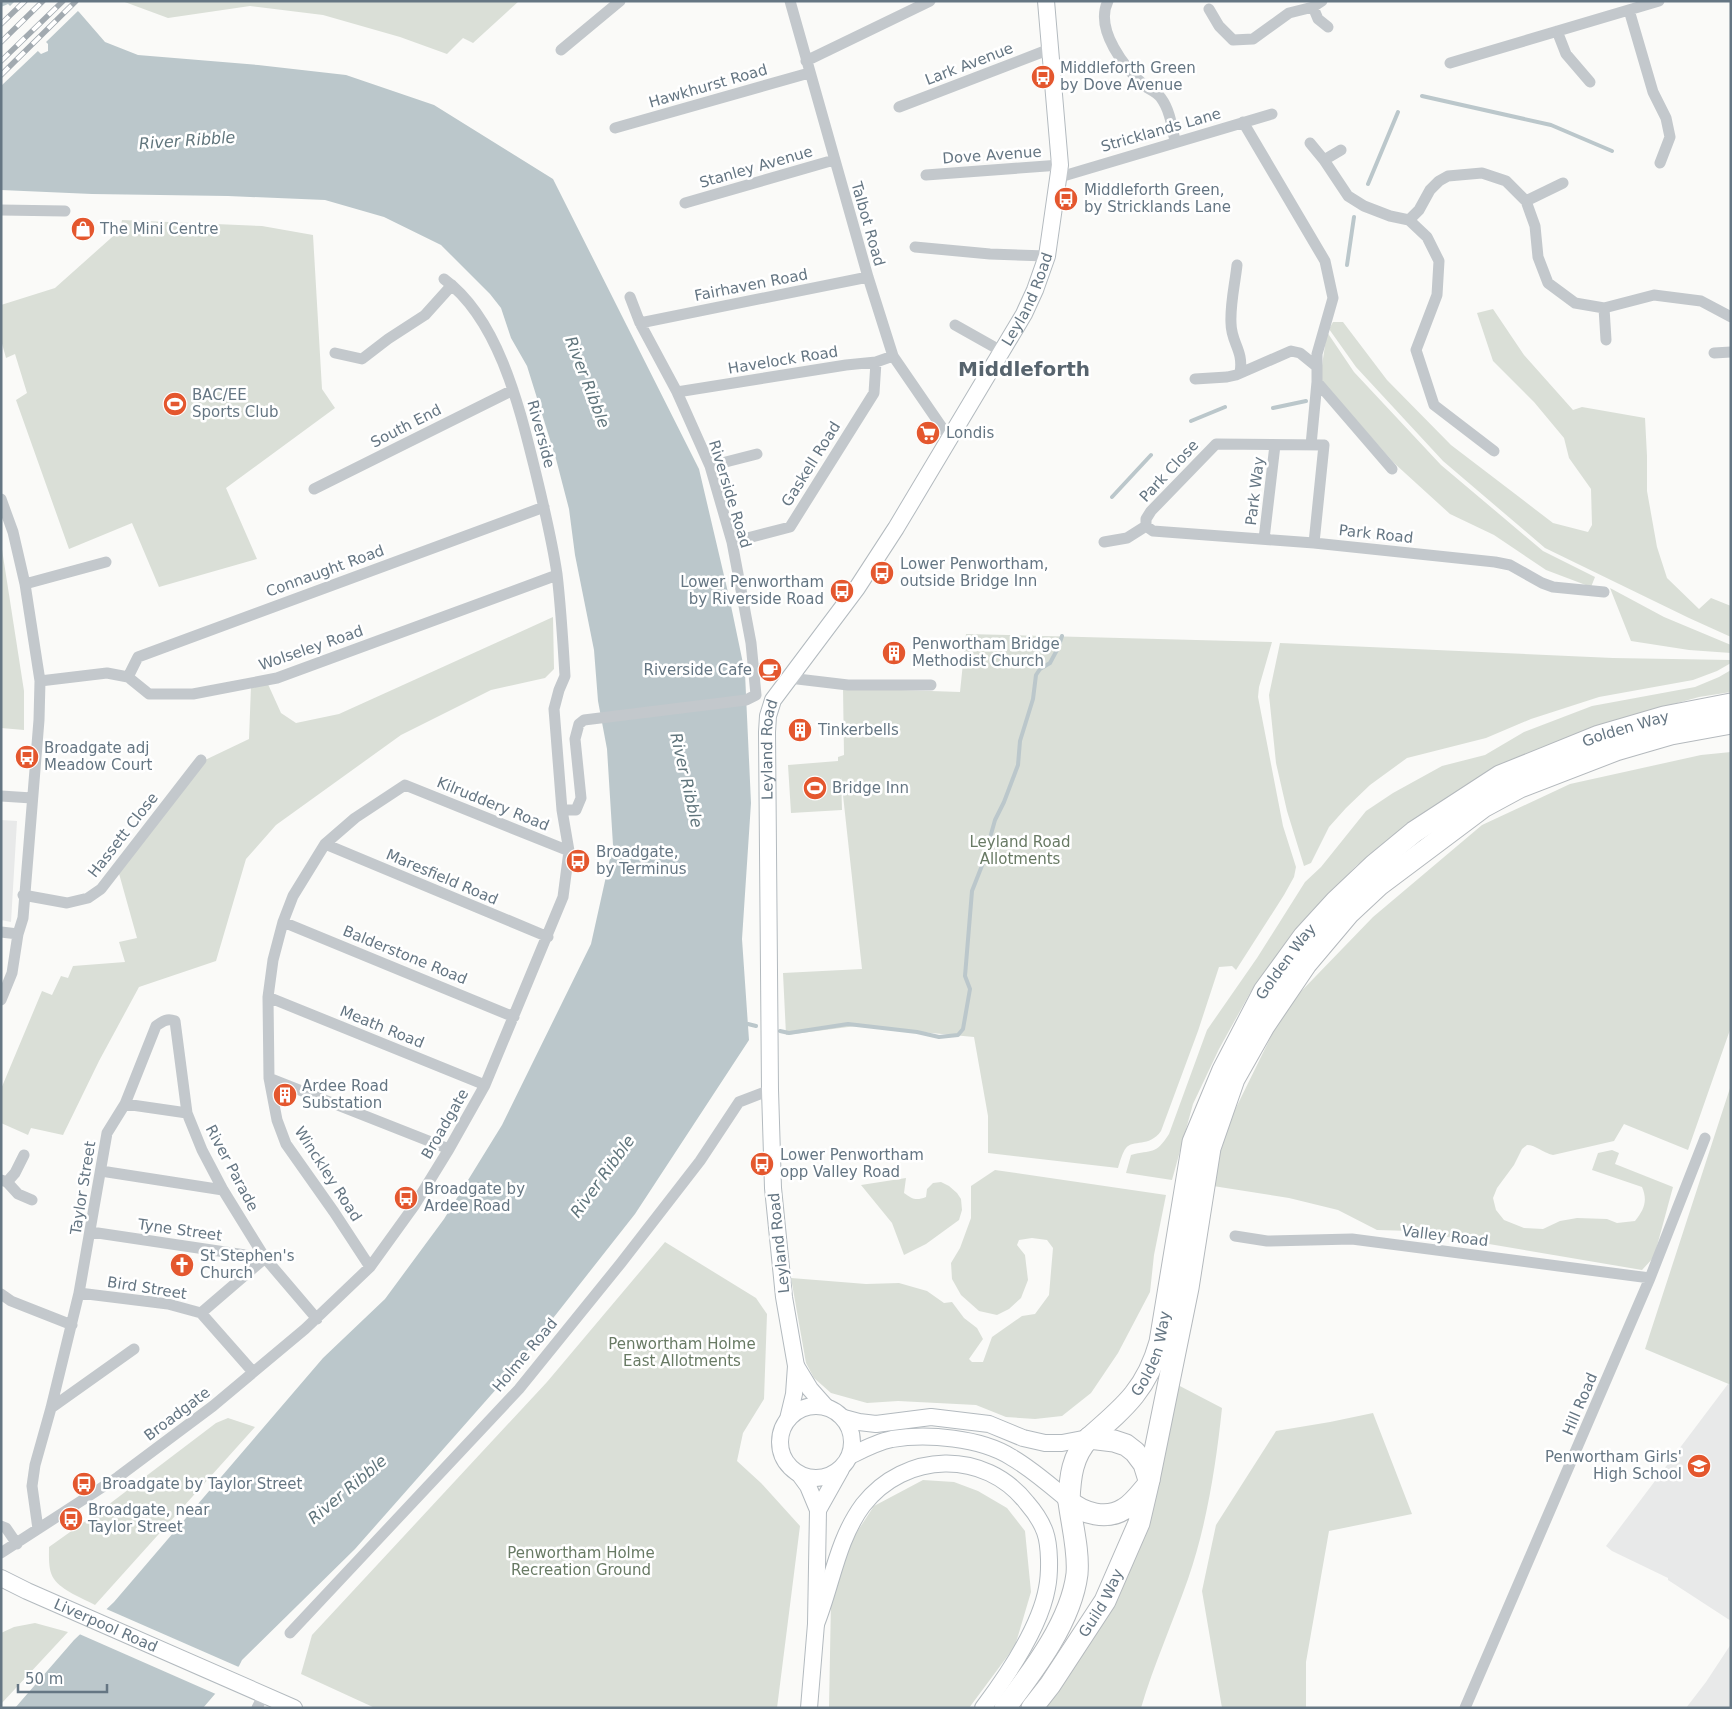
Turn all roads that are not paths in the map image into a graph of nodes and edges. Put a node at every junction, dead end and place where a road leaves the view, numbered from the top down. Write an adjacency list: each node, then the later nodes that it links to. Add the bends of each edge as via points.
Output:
1 (620, 1): 13 (street)
2 (790, 1): 14 (street, Talbot Road)
3 (930, 1): 14 (street)
4 (1108, 1): 22 (street, via 1104,9 1104,24 1111,41 1128,69 1161,97 1169,112)
5 (1657, 2): 9 (street)
6 (1043, 4): 12 (main road, Leyland Road)
7 (1318, 4): 8 (street, via 1289,13 1253,39 1233,40 1219,26); 10 (street, via 1318,19)
8 (1210, 9)
9 (1629, 10): 11 (street); 27 (street, via 1670,137)
10 (1328, 27)
11 (1557, 31): 15 (street); 17 (street, via 1566,54)
12 (1050, 49): 18 (street, Lark Avenue); 28 (main road, Leyland Road)
13 (561, 50)
14 (806, 60): 16 (street, Talbot Road)
15 (1450, 63)
16 (809, 73): 21 (street, Hawkhurst Road); 25 (street, Talbot Road)
17 (1590, 82)
18 (899, 106)
19 (1272, 114): 20 (street, Stricklands Lane)
20 (1243, 122): 22 (street, Stricklands Lane); 52 (street, via 1325,261 1333,298 1316,354)
21 (615, 128)
22 (1175, 142): 28 (street, Stricklands Lane)
23 (1310, 143): 26 (street)
24 (1341, 150): 26 (street)
25 (834, 160): 32 (street, Stanley Avenue); 39 (street, Talbot Road)
26 (1324, 160): 35 (street, via 1348,196 1364,206)
27 (1660, 163)
28 (1060, 171): 29 (street, Dove Avenue); 37 (main road, Leyland Road)
29 (926, 175)
30 (1562, 183): 31 (street)
31 (1526, 201): 35 (street, via 1506,181 1498,178 1482,173 1448,176 1430,190); 41 (street, via 1535,226 1538,257 1548,283 1575,303)
32 (685, 203)
33 (1, 210): 34 (street)
34 (65, 212)
35 (1410, 220): 61 (street, via 1427,238 1439,261 1437,295 1416,350 1434,405)
36 (915, 247): 37 (street)
37 (1047, 256): 46 (main road, Leyland Road, via 1035,290)
38 (1237, 265): 53 (street, via 1231,323 1242,363)
39 (868, 277): 43 (street, Fairhaven Road); 50 (street, Talbot Road)
40 (630, 297): 43 (street, Riverside Road)
41 (1604, 308): 42 (street, via 1654,295 1701,301); 45 (street)
42 (1731, 317)
43 (640, 323): 57 (street, Riverside Road)
44 (955, 325): 46 (street)
45 (1606, 340)
46 (1003, 352): 58 (main road, Leyland Road)
47 (1731, 352): 49 (street)
48 (335, 353): 56 (street, Riverside, via 362,359 425,315 448,282 486,329)
49 (1714, 353)
50 (893, 356): 51 (street, Havelock Road); 58 (street, Talbot Road)
51 (876, 362): 57 (street, Havelock Road); 70 (street, Gaskell Road, via 874,392 790,527)
52 (1316, 366): 53 (street, via 1290,351); 55 (street)
53 (1240, 373): 54 (street)
54 (1195, 379)
55 (1317, 382): 60 (street); 64 (street)
56 (513, 390): 65 (street, South End); 67 (street, Riverside)
57 (677, 392): 63 (street, Riverside Road)
58 (950, 439): 80 (main road, Leyland Road, via 856,588)
59 (1275, 445): 60 (street, Park Close); 68 (street, Park Close, via 1216,444 1151,511); 69 (street, Park Way)
60 (1311, 445): 73 (street, via 1324,445)
61 (1494, 452)
62 (757, 454): 63 (street)
63 (710, 466): 70 (street, Riverside Road)
64 (1392, 469)
65 (314, 489)
66 (1, 499): 76 (street)
67 (544, 507): 75 (street, Riverside); 79 (street, Connaught Road, via 138,658)
68 (1146, 526): 69 (street, Park Close, via 1153,531); 71 (street, via 1127,538)
69 (1264, 539): 72 (street, Park Close)
70 (732, 542): 83 (street, Riverside Road, via 751,643)
71 (1104, 542)
72 (1294, 542): 73 (street, Park Road)
73 (1314, 543): 77 (street, Park Road, via 1495,562 1510,565 1553,587)
74 (106, 562): 76 (street)
75 (557, 575): 78 (street, Riverside); 79 (street, Wolseley Road, via 277,678 193,694 149,694)
76 (25, 584): 81 (street)
77 (1604, 592)
78 (561, 618): 91 (street, Broadgate, via 565,676 554,709)
79 (128, 677): 81 (street, via 107,673)
80 (789, 678): 82 (street, via 848,685); 84 (main road, Leyland Road)
81 (40, 681): 90 (street)
82 (931, 685)
83 (751, 698): 84 (street); 91 (street, via 584,720 579,724 575,739 581,798 576,810)
84 (773, 700): 105 (main road, Leyland Road, via 766,732)
85 (1731, 704): 132 (highway, Golden Way, via 1664,717 1599,736 1500,776 1414,832 1336,901 1304,936 1264,991 1223,1070 1193,1142 1154,1363 1132,1400)
86 (1731, 723): 135 (highway, Golden Way, via 1670,734 1616,750 1520,787 1483,807 1379,885 1349,913 1306,964 1264,1026 1234,1079 1210,1148 1188,1288)
87 (201, 760): 94 (street, Hassett Close, via 101,889 88,898 67,902)
88 (405, 785): 92 (street, Winckley Road, via 355,818); 93 (street, Kilruddery Road)
89 (1, 796): 90 (street)
90 (32, 798): 94 (street)
91 (562, 810): 93 (street, Broadgate)
92 (325, 844): 95 (street, Winckley Road, via 292,896); 98 (street, Maresfield Road)
93 (569, 851): 98 (street, Broadgate, via 563,898)
94 (23, 895): 97 (street)
95 (283, 922): 99 (street, Winckley Road); 101 (street, Balderstone Road)
96 (1, 932): 97 (street)
97 (18, 934): 100 (street, via 12,973)
98 (548, 937): 101 (street, Broadgate)
99 (268, 997): 103 (street, Winckley Road); 104 (street, Meath Road)
100 (1, 1000)
101 (514, 1017): 104 (street, Broadgate)
102 (163, 1021): 106 (street, Taylor Street, via 156,1026); 107 (street, River Parade, via 175,1021)
103 (269, 1078): 109 (street); 118 (street, Winckley Road, via 286,1144)
104 (485, 1085): 109 (street, Broadgate)
105 (770, 1090): 126 (main road, Leyland Road, via 773,1188 787,1318); 144 (street, Holme Road, via 739,1102 700,1161 519,1389)
106 (125, 1104): 107 (street); 111 (street, Taylor Street, via 107,1133)
107 (188, 1113): 113 (street, River Parade, via 202,1150)
108 (1705, 1138): 119 (street, Hill Road)
109 (449, 1149): 118 (street, Broadgate, via 414,1206)
110 (24, 1156): 112 (street, via 15,1173)
111 (101, 1171): 113 (street); 115 (street, Taylor Street)
112 (4, 1181): 114 (street, via 18,1194)
113 (223, 1190): 117 (street, River Parade)
114 (32, 1200)
115 (91, 1232): 117 (street, Tyne Street); 120 (street, Taylor Street)
116 (1234, 1236): 119 (street, Valley Road, via 1266,1241 1352,1239)
117 (265, 1258): 122 (street); 123 (street, River Parade)
118 (370, 1267): 123 (street, Broadgate)
119 (1650, 1278): 151 (street, Hill Road)
120 (80, 1288): 122 (street, Bird Street, via 168,1304); 124 (street, Taylor Street)
121 (1, 1294): 124 (street)
122 (201, 1314): 127 (street, Bird Street)
123 (317, 1320): 127 (street, Broadgate)
124 (72, 1325): 129 (street)
125 (134, 1349): 129 (street)
126 (796, 1366): 128 (main road, Leyland Road); 131 (main road, Leyland Road)
127 (254, 1372): 139 (street, Broadgate, via 118,1477)
128 (826, 1407): 130 (main road); 131 (main road, via 806,1407)
129 (51, 1408): 139 (street, via 32,1486)
130 (844, 1418): 132 (main road, via 876,1424 931,1417 989,1424 1045,1443); 133 (main road, via 852,1436 852,1446)
131 (788, 1419): 134 (main road, via 782,1428 781,1450 791,1469)
132 (1088, 1438): 135 (highway, via 1126,1445 1144,1464); 136 (highway, via 1074,1460)
133 (845, 1462): 134 (main road, via 826,1477 817,1479); 136 (main road, via 868,1447 892,1439 914,1437 968,1442 991,1447 1010,1456); 137 (main road)
134 (800, 1475): 137 (main road)
135 (1148, 1483): 136 (highway, via 1126,1509 1116,1514 1089,1512); 150 (highway, Guild Way, via 1139,1523 1105,1601)
136 (1069, 1501): 149 (highway, Guild Way, via 1077,1573 1073,1593 1055,1636)
137 (818, 1510): 143 (main road)
138 (1, 1526): 140 (street)
139 (38, 1530): 140 (street, Broadgate)
140 (17, 1544): 141 (street, Broadgate)
141 (1, 1554)
142 (1, 1578): 145 (main road, Liverpool Road, via 232,1680)
143 (816, 1624): 147 (main road); 148 (main road, via 839,1549 864,1505 880,1488 899,1474 925,1465 968,1465 997,1475 1022,1496 1045,1532 1047,1587 1041,1611 1025,1643)
144 (290, 1633)
145 (261, 1701): 146 (main road, Liverpool Road)
146 (294, 1708)
147 (809, 1708)
148 (983, 1708)
149 (1005, 1708)
150 (1032, 1708)
151 (1465, 1708)

